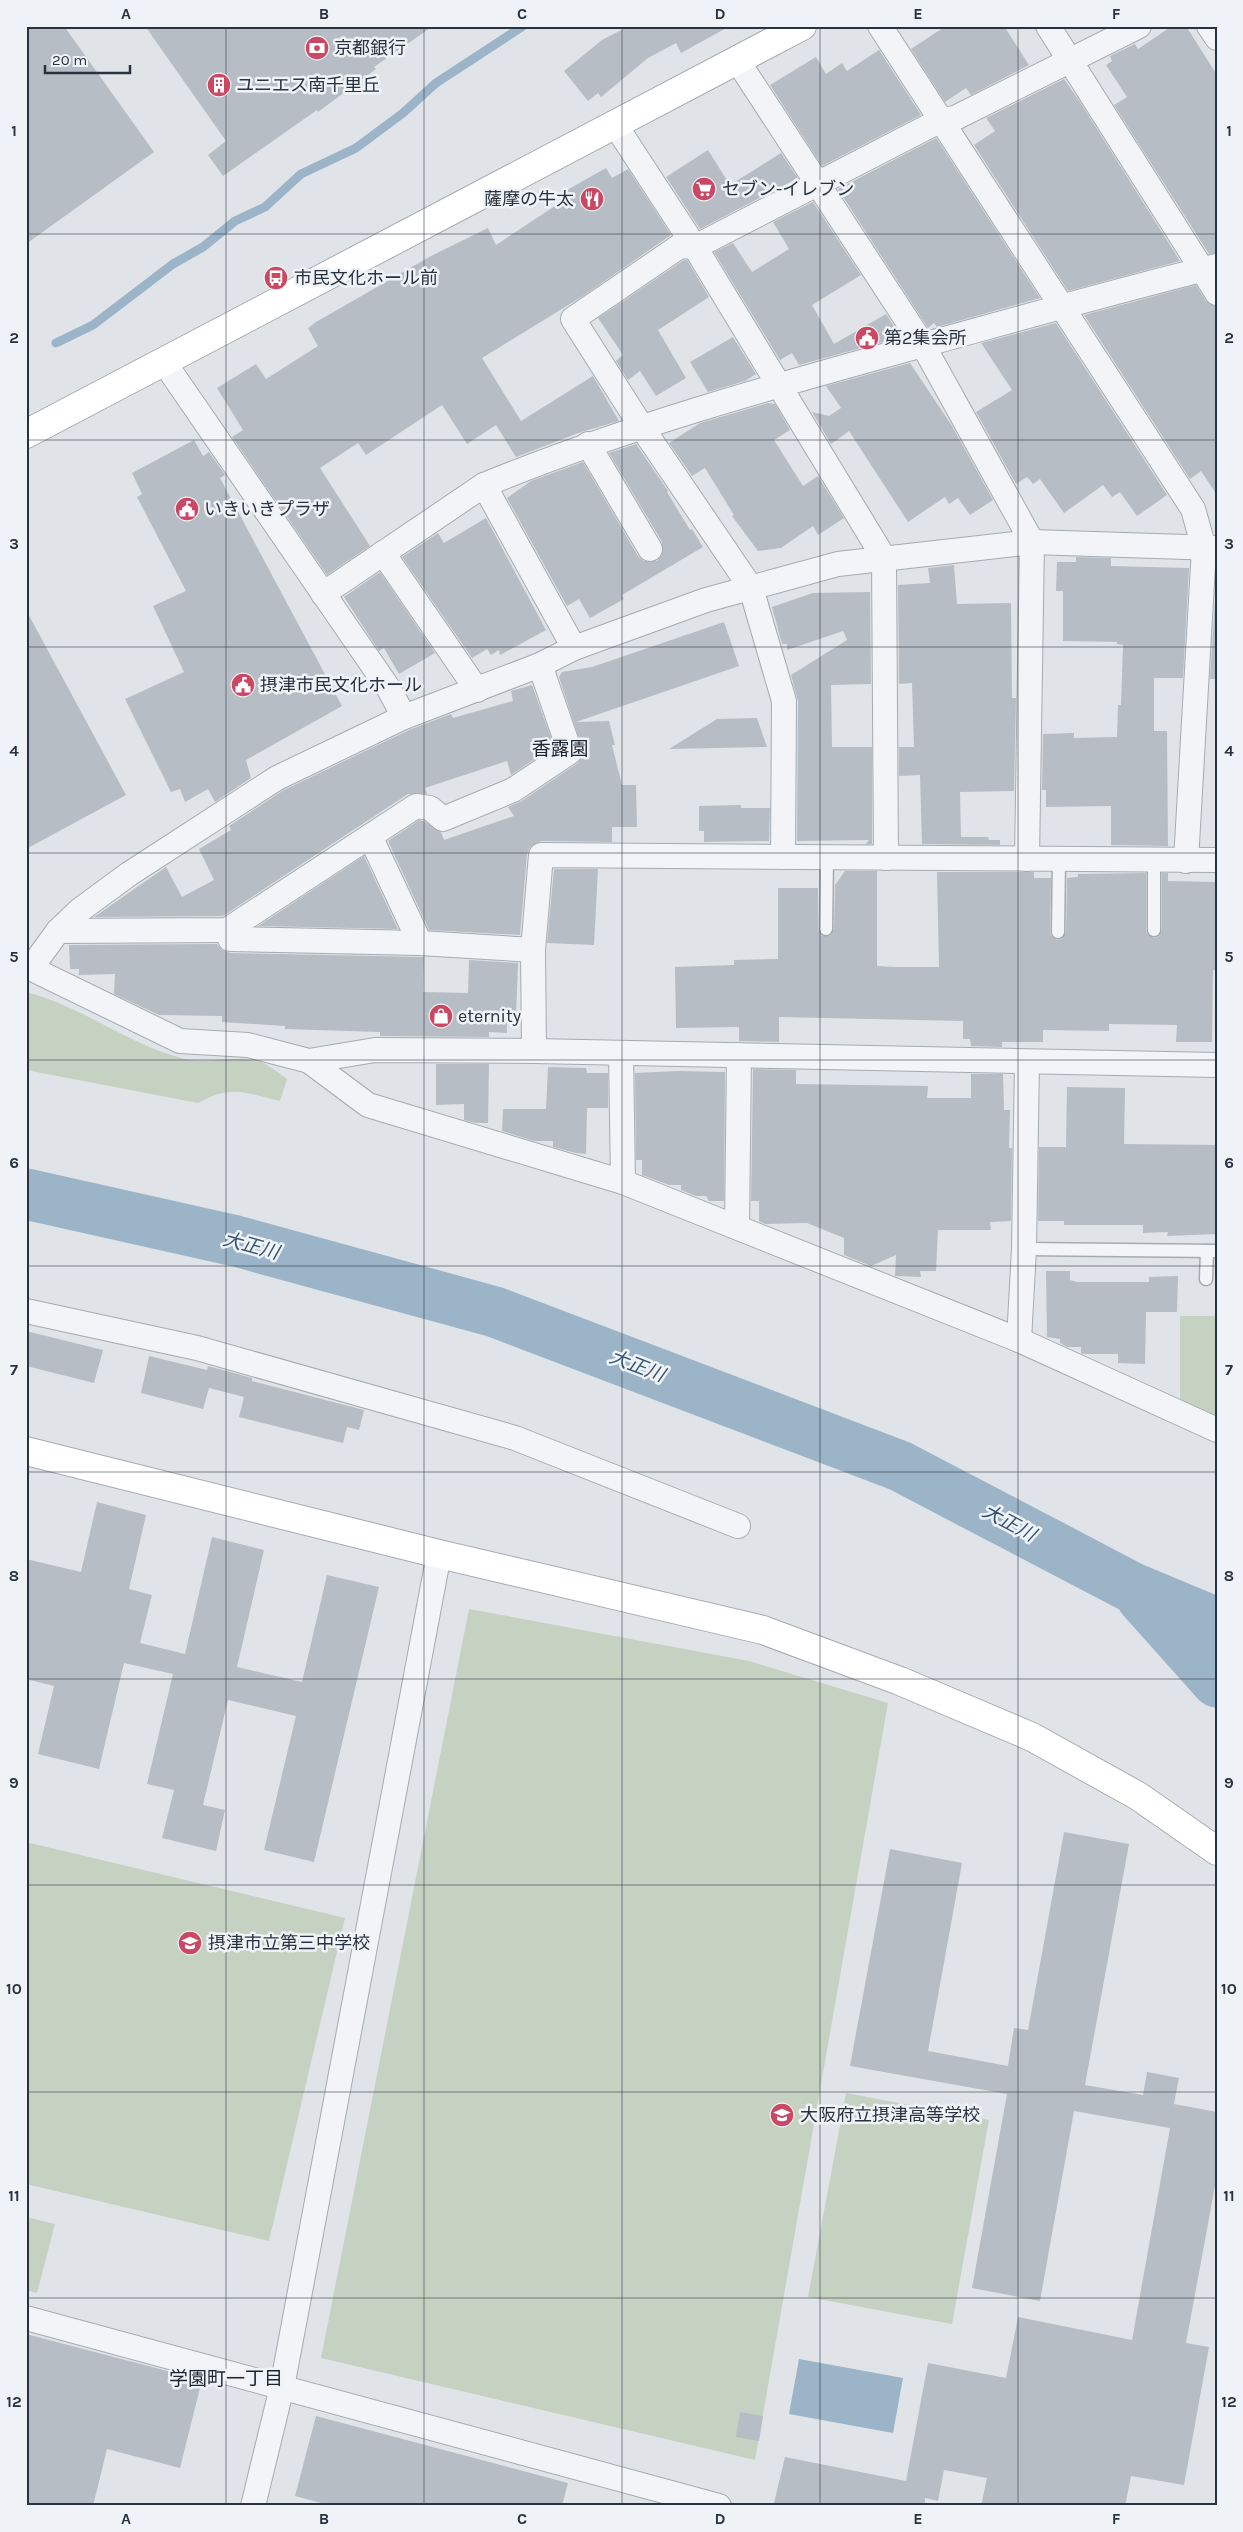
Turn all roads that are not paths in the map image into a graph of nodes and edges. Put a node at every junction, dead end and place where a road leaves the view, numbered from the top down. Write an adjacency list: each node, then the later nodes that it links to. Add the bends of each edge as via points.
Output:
1 (802, 26): 7 (street)
2 (880, 26): 9 (street)
3 (1048, 26): 8 (street)
4 (1139, 26): 8 (street)
5 (1209, 26): 6 (street)
6 (1217, 38)
7 (737, 60): 10 (street); 11 (street)
8 (1070, 60): 9 (street, via 955,118); 13 (street)
9 (941, 120): 11 (street); 15 (street)
10 (614, 123): 12 (street); 17 (street)
11 (817, 183): 12 (street); 16 (street)
12 (695, 248): 18 (street); 19 (street, via 680,246 573,319)
13 (1209, 268): 14 (street); 15 (street)
14 (1217, 293)
15 (1062, 305): 16 (street); 24 (street, via 1193,509)
16 (923, 345): 18 (street); 23 (street)
17 (164, 362): 20 (street); 29 (street)
18 (778, 385): 19 (street); 27 (street)
19 (640, 426): 21 (street); 28 (street)
20 (26, 434)
21 (588, 444): 22 (street); 25 (street)
22 (484, 485): 26 (street); 30 (street)
23 (1032, 542): 24 (street); 27 (street); 38 (street)
24 (1210, 548): 42 (street)
25 (650, 549)
26 (383, 553): 29 (street); 32 (street)
27 (884, 558): 28 (street, via 838,564); 37 (street)
28 (751, 588): 30 (street, via 706,600); 35 (street, via 784,701)
29 (323, 594): 33 (street, via 389,689)
30 (574, 648): 31 (street)
31 (540, 665): 32 (street); 34 (street, via 570,752 513,790 443,819 430,808 416,806)
32 (477, 690): 33 (street)
33 (404, 717): 46 (street, via 277,778 129,874 80,910)
34 (370, 836): 44 (street); 48 (street)
35 (783, 857): 36 (street); 49 (street, via 540,855)
36 (827, 857): 37 (street); 43 (lane)
37 (886, 858): 38 (street)
38 (1027, 859): 39 (street)
39 (1059, 860): 41 (street); 47 (lane)
40 (1217, 860): 42 (street)
41 (1154, 861): 42 (street); 45 (lane)
42 (1186, 861)
43 (826, 929)
44 (227, 930): 46 (street); 48 (street, via 230,939)
45 (1154, 930)
46 (58, 931): 50 (street)
47 (1058, 932)
48 (420, 943): 49 (street)
49 (533, 950): 51 (street)
50 (29, 968): 54 (street, via 180,1041 248,1045)
51 (534, 1051): 52 (street); 54 (street, via 375,1050)
52 (621, 1053): 53 (street); 57 (street)
53 (739, 1055): 55 (street); 58 (street)
54 (309, 1061): 57 (street, via 368,1105)
55 (1027, 1062): 56 (street); 59 (street)
56 (1217, 1065)
57 (623, 1182): 58 (street)
58 (737, 1227): 63 (street)
59 (1024, 1249): 60 (lane); 63 (street)
60 (1212, 1251): 61 (lane)
61 (1206, 1279)
62 (26, 1311): 66 (street, via 197,1348 515,1438)
63 (1019, 1340): 64 (street)
64 (1217, 1430)
65 (26, 1451): 67 (street)
66 (738, 1526)
67 (439, 1554): 68 (street, via 763,1630 891,1678 1032,1737 1138,1796); 70 (street)
68 (1217, 1851)
69 (26, 2318): 70 (street)
70 (282, 2387): 71 (street); 72 (street)
71 (253, 2506)
72 (719, 2506)

